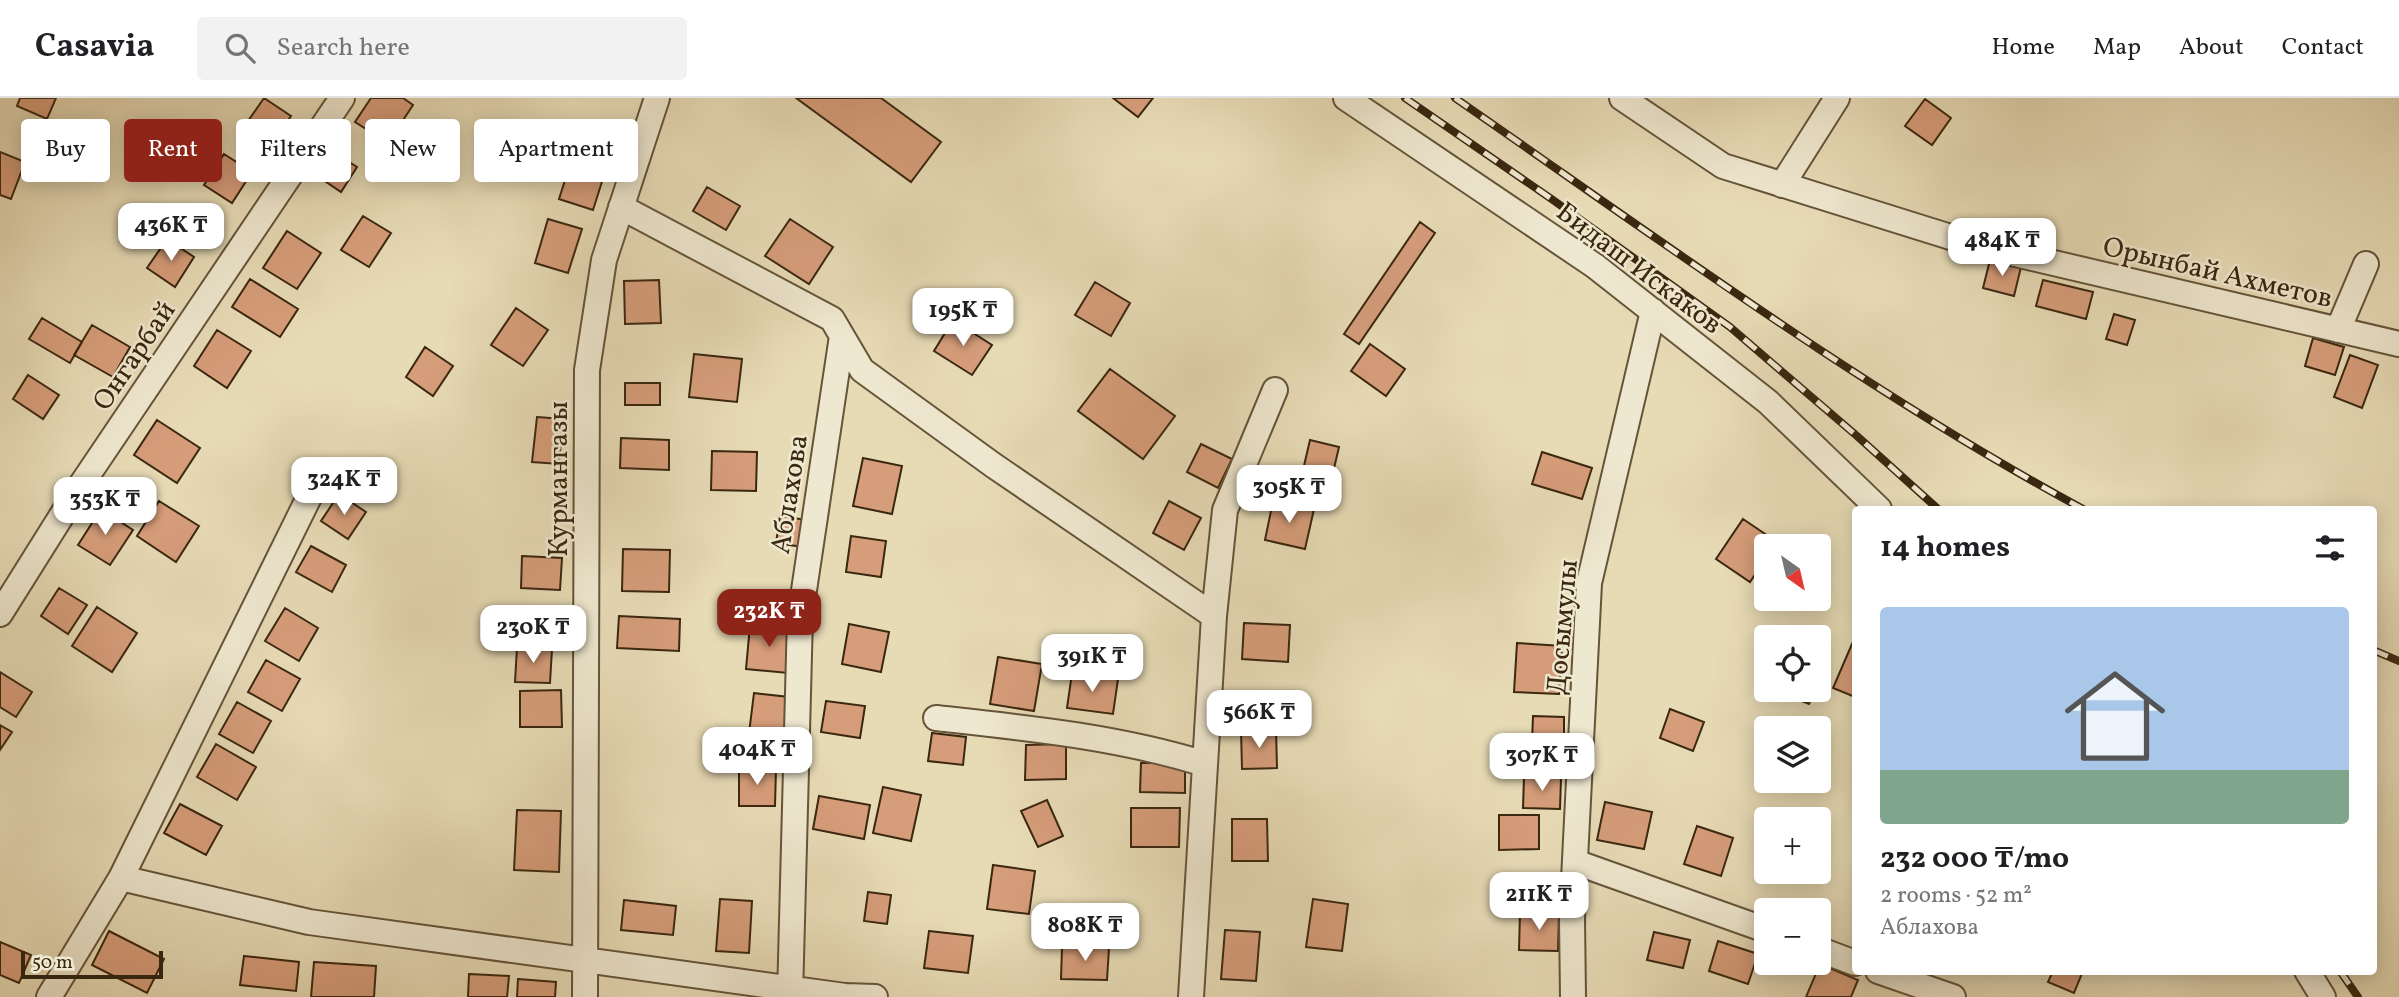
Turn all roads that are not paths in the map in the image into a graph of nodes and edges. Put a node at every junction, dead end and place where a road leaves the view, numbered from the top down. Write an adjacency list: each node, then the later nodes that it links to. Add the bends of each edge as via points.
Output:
1 (342, 98): 16 (street, Онгарбай, via 79,488)
2 (657, 98): 7 (street, Курмангазы)
3 (1346, 98): 9 (street, Бидаш Искаков, via 1595,266)
4 (1622, 98): 6 (street, Орынбай Ахметов, via 1723,166)
5 (1837, 98): 6 (street)
6 (1782, 185): 10 (street, Орынбай Ахметов, via 1973,244)
7 (621, 207): 11 (street, via 832,319); 24 (street, Курмангазы, via 604,260 587,370)
8 (2366, 264): 10 (street)
9 (1653, 311): 15 (street, Бидаш Искаков, via 1768,402); 20 (street, Досымулы, via 1590,583)
10 (2338, 330): 12 (street, Орынбай Ахметов)
11 (842, 336): 17 (street, via 862,369); 28 (street, Аблахова, via 800,617)
12 (2399, 344)
13 (1275, 390): 17 (street, via 1225,510)
14 (319, 477): 21 (street)
15 (1876, 506)
16 (0, 614)
17 (1214, 616): 19 (street)
18 (936, 718): 19 (street, via 1042,729 1159,750)
19 (1205, 765): 32 (street)
20 (1575, 862): 22 (street); 33 (street, Досымулы)
21 (121, 878): 24 (street, via 309,922); 29 (street)
22 (1754, 926)
23 (1831, 954): 25 (street)
24 (585, 960): 28 (street); 30 (street, Курмангазы)
25 (1852, 962)
26 (1890, 975): 34 (street)
27 (2309, 975): 35 (street)
28 (791, 993): 31 (street)
29 (49, 997)
30 (585, 997)
31 (875, 997)
32 (1191, 997)
33 (1573, 997)
34 (1953, 997)
35 (2323, 997)

